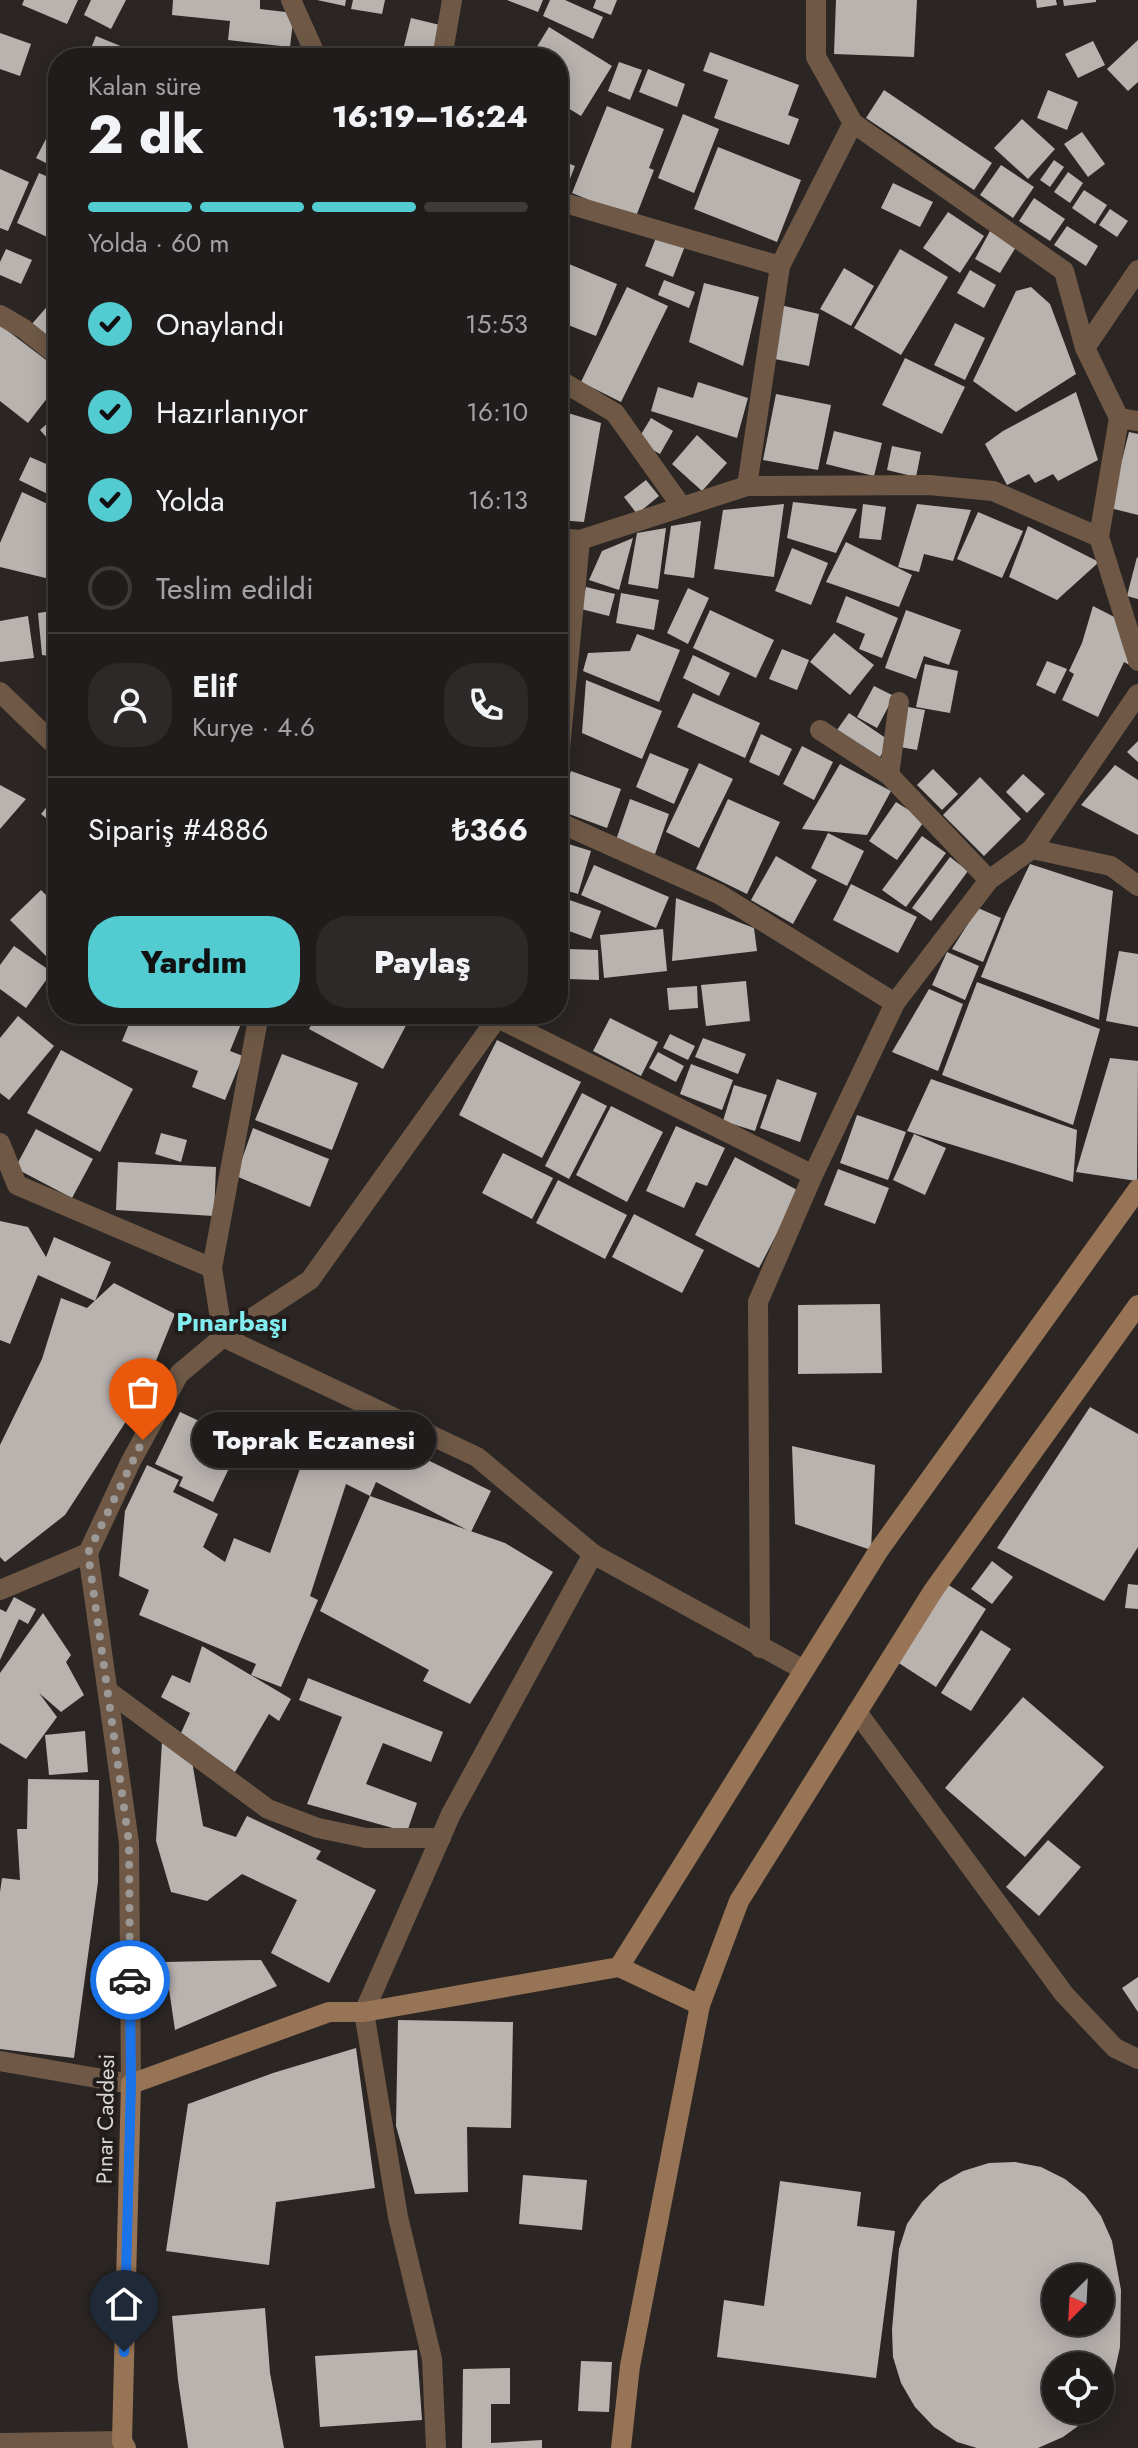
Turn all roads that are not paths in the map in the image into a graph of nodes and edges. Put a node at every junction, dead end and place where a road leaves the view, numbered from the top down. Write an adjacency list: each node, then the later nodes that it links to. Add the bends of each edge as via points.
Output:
1 (291, 0): 4 (street)
2 (452, 0): 5 (street)
3 (816, 0): 6 (street, via 816,57)
4 (313, 48)
5 (444, 48)
6 (853, 123): 8 (street); 12 (street, via 1064,271)
7 (568, 204): 8 (street)
8 (780, 266): 15 (street)
9 (1138, 270): 12 (street)
10 (0, 315): 11 (street)
11 (48, 348)
12 (1085, 348): 14 (street)
13 (568, 385): 16 (street, via 615,413)
14 (1129, 420): 17 (street)
15 (747, 486): 16 (street); 17 (street, via 929,485 993,491)
16 (682, 507): 19 (street)
17 (1099, 537): 20 (street)
18 (568, 539): 19 (street)
19 (580, 540): 21 (street)
20 (1138, 661)
21 (568, 665)
22 (0, 692): 26 (street)
23 (1138, 694): 29 (street)
24 (899, 702): 27 (street)
25 (820, 730): 27 (street)
26 (48, 738)
27 (889, 775): 30 (street)
28 (568, 826): 32 (street, via 719,894)
29 (1032, 849): 30 (street); 31 (street, via 1111,866)
30 (989, 880): 32 (street)
31 (1138, 886)
32 (895, 1003): 37 (street)
33 (257, 1024): 40 (street)
34 (493, 1024): 42 (street, via 310,1280)
35 (515, 1024): 37 (street)
36 (0, 1143): 38 (street)
37 (813, 1175): 46 (street, via 758,1302)
38 (9, 1185): 40 (street)
39 (1138, 1189): 47 (main road, via 879,1550)
40 (212, 1268): 42 (street)
41 (1138, 1305): 49 (main road, via 933,1591)
42 (223, 1337): 43 (street, via 179,1374); 44 (street, via 477,1457)
43 (88, 1553): 45 (street); 48 (street, Pınar Caddesi)
44 (593, 1554): 46 (street); 50 (street)
45 (0, 1590)
46 (760, 1648): 47 (street)
47 (804, 1670): 51 (main road)
48 (108, 1691): 50 (street, via 268,1809 318,1828 366,1838); 56 (street, Pınar Caddesi, via 129,1843)
49 (857, 1712): 52 (main road, via 739,1901); 54 (street, via 1064,1994 1115,2048)
50 (441, 1838): 53 (street)
51 (619, 1967): 52 (main road); 53 (main road)
52 (700, 2005): 60 (main road, via 630,2366)
53 (364, 2012): 56 (main road, via 329,2012); 59 (street, via 398,2217 432,2359)
54 (1138, 2059)
55 (0, 2061): 56 (street)
56 (131, 2084): 58 (main road, Pınar Caddesi)
57 (0, 2443): 58 (street)
58 (124, 2444)
59 (436, 2448)
60 (621, 2448)

